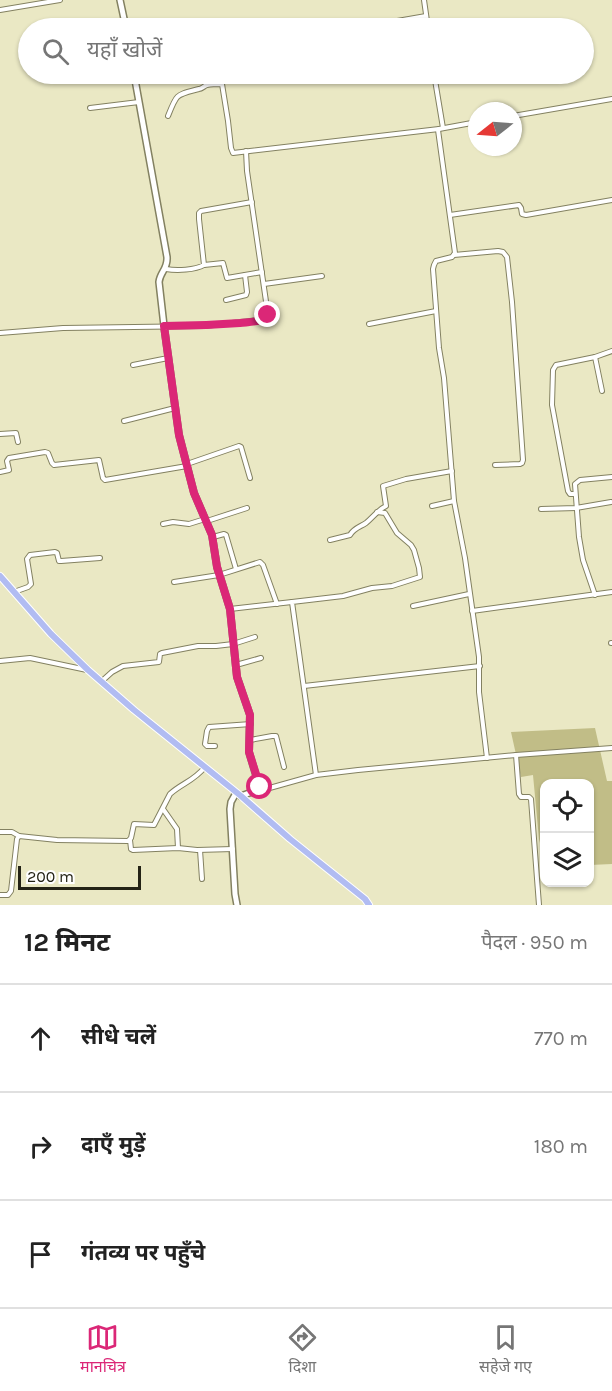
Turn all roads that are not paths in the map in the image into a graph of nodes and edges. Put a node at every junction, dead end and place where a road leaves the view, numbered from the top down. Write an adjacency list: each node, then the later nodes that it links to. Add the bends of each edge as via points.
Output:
1 (60, 0): 4 (street)
2 (122, 0): 6 (street)
3 (424, 0): 5 (street)
4 (0, 10)
5 (426, 16): 7 (street)
6 (125, 18)
7 (414, 18)
8 (136, 84): 11 (street)
9 (435, 84): 16 (street)
10 (612, 99): 13 (street)
11 (139, 102): 12 (street); 23 (street)
12 (90, 108)
13 (522, 114)
14 (168, 116): 17 (street, via 182,93 222,84 232,152)
15 (468, 124): 16 (street)
16 (441, 129): 17 (street); 20 (street, via 440,151)
17 (246, 151): 19 (street)
18 (612, 200): 20 (street, via 526,215 519,205)
19 (252, 202): 22 (street, via 199,213); 24 (street)
20 (450, 215): 21 (street)
21 (454, 255): 29 (street, via 439,259 434,265); 43 (street, via 498,251 507,258 523,460 520,464)
22 (204, 265): 23 (street); 25 (street, via 222,263 227,278)
23 (166, 269): 31 (street, via 159,282)
24 (262, 272): 25 (street); 27 (street)
25 (245, 275): 28 (street, via 246,296)
26 (322, 276): 27 (street)
27 (264, 284): 31 (street, via 267,319)
28 (226, 300)
29 (436, 311): 30 (street); 44 (street)
30 (369, 324)
31 (164, 326): 32 (street); 35 (street)
32 (0, 333)
33 (612, 351): 34 (street)
34 (595, 357): 37 (street); 48 (street, via 556,365 553,370 552,405 568,491)
35 (168, 358): 36 (street); 38 (street)
36 (133, 365)
37 (602, 391)
38 (175, 408): 39 (street); 42 (street)
39 (124, 421)
40 (0, 434): 41 (street, via 16,433)
41 (18, 441)
42 (187, 465): 45 (street, via 105,480 99,460 54,465 45,452 9,458 9,470); 47 (street, via 239,446); 56 (street)
43 (495, 465)
44 (452, 471): 49 (street); 55 (street, via 383,486 386,504)
45 (0, 472)
46 (612, 477): 48 (street, via 578,481)
47 (250, 478)
48 (575, 494): 53 (street)
49 (454, 501): 51 (street); 67 (street)
50 (611, 502): 53 (street)
51 (432, 506)
52 (247, 508): 56 (street)
53 (576, 508): 54 (street); 68 (street, via 584,567)
54 (541, 509)
55 (377, 512): 59 (street, via 347,536); 69 (street, via 385,513 397,533 411,545 420,577 343,596)
56 (206, 520): 57 (street); 58 (street)
57 (163, 524)
58 (213, 537): 61 (street, via 226,535); 62 (street)
59 (330, 540)
60 (100, 558): 65 (street, via 59,561 57,553 30,555 27,559 31,584)
61 (236, 569): 62 (street); 70 (street, via 261,563)
62 (219, 575): 64 (street); 72 (street)
63 (0, 576): 65 (main road)
64 (174, 582)
65 (14, 592): 80 (main road)
66 (612, 592): 68 (street)
67 (469, 594): 71 (street); 73 (street)
68 (595, 595): 73 (street)
69 (292, 603): 70 (street); 82 (street)
70 (277, 604): 72 (street)
71 (412, 606)
72 (230, 609): 75 (street)
73 (472, 611): 79 (street)
74 (255, 637): 75 (street)
75 (233, 644): 78 (street); 81 (street, via 162,652 159,662 123,666)
76 (261, 658): 78 (street)
77 (0, 661): 80 (street, via 30,658)
78 (236, 665): 83 (street)
79 (480, 666): 82 (street); 88 (street)
80 (88, 670): 81 (main road)
81 (101, 682): 89 (main road)
82 (304, 686): 91 (street)
83 (250, 724): 84 (street); 85 (street, via 209,727 205,744)
84 (250, 740): 90 (street, via 276,736); 92 (street, via 249,752)
85 (215, 746)
86 (612, 748): 87 (street)
87 (516, 755): 88 (street); 105 (street, via 519,794 531,800)
88 (487, 758): 91 (street)
89 (205, 767): 93 (main road); 94 (street, via 170,794)
90 (284, 767)
91 (316, 775): 92 (street)
92 (260, 789): 93 (street)
93 (238, 795): 99 (street, via 230,809); 104 (main road)
94 (163, 809): 97 (street, via 152,826 134,824); 98 (street, via 177,829)
95 (0, 832): 96 (street)
96 (19, 836): 97 (street); 102 (street, via 10,894)
97 (130, 840): 98 (street, via 133,850)
98 (178, 848): 100 (street)
99 (232, 849): 100 (street); 103 (street)
100 (200, 850): 101 (street)
101 (202, 879)
102 (0, 895)
103 (237, 905)
104 (369, 905)
105 (540, 905)

